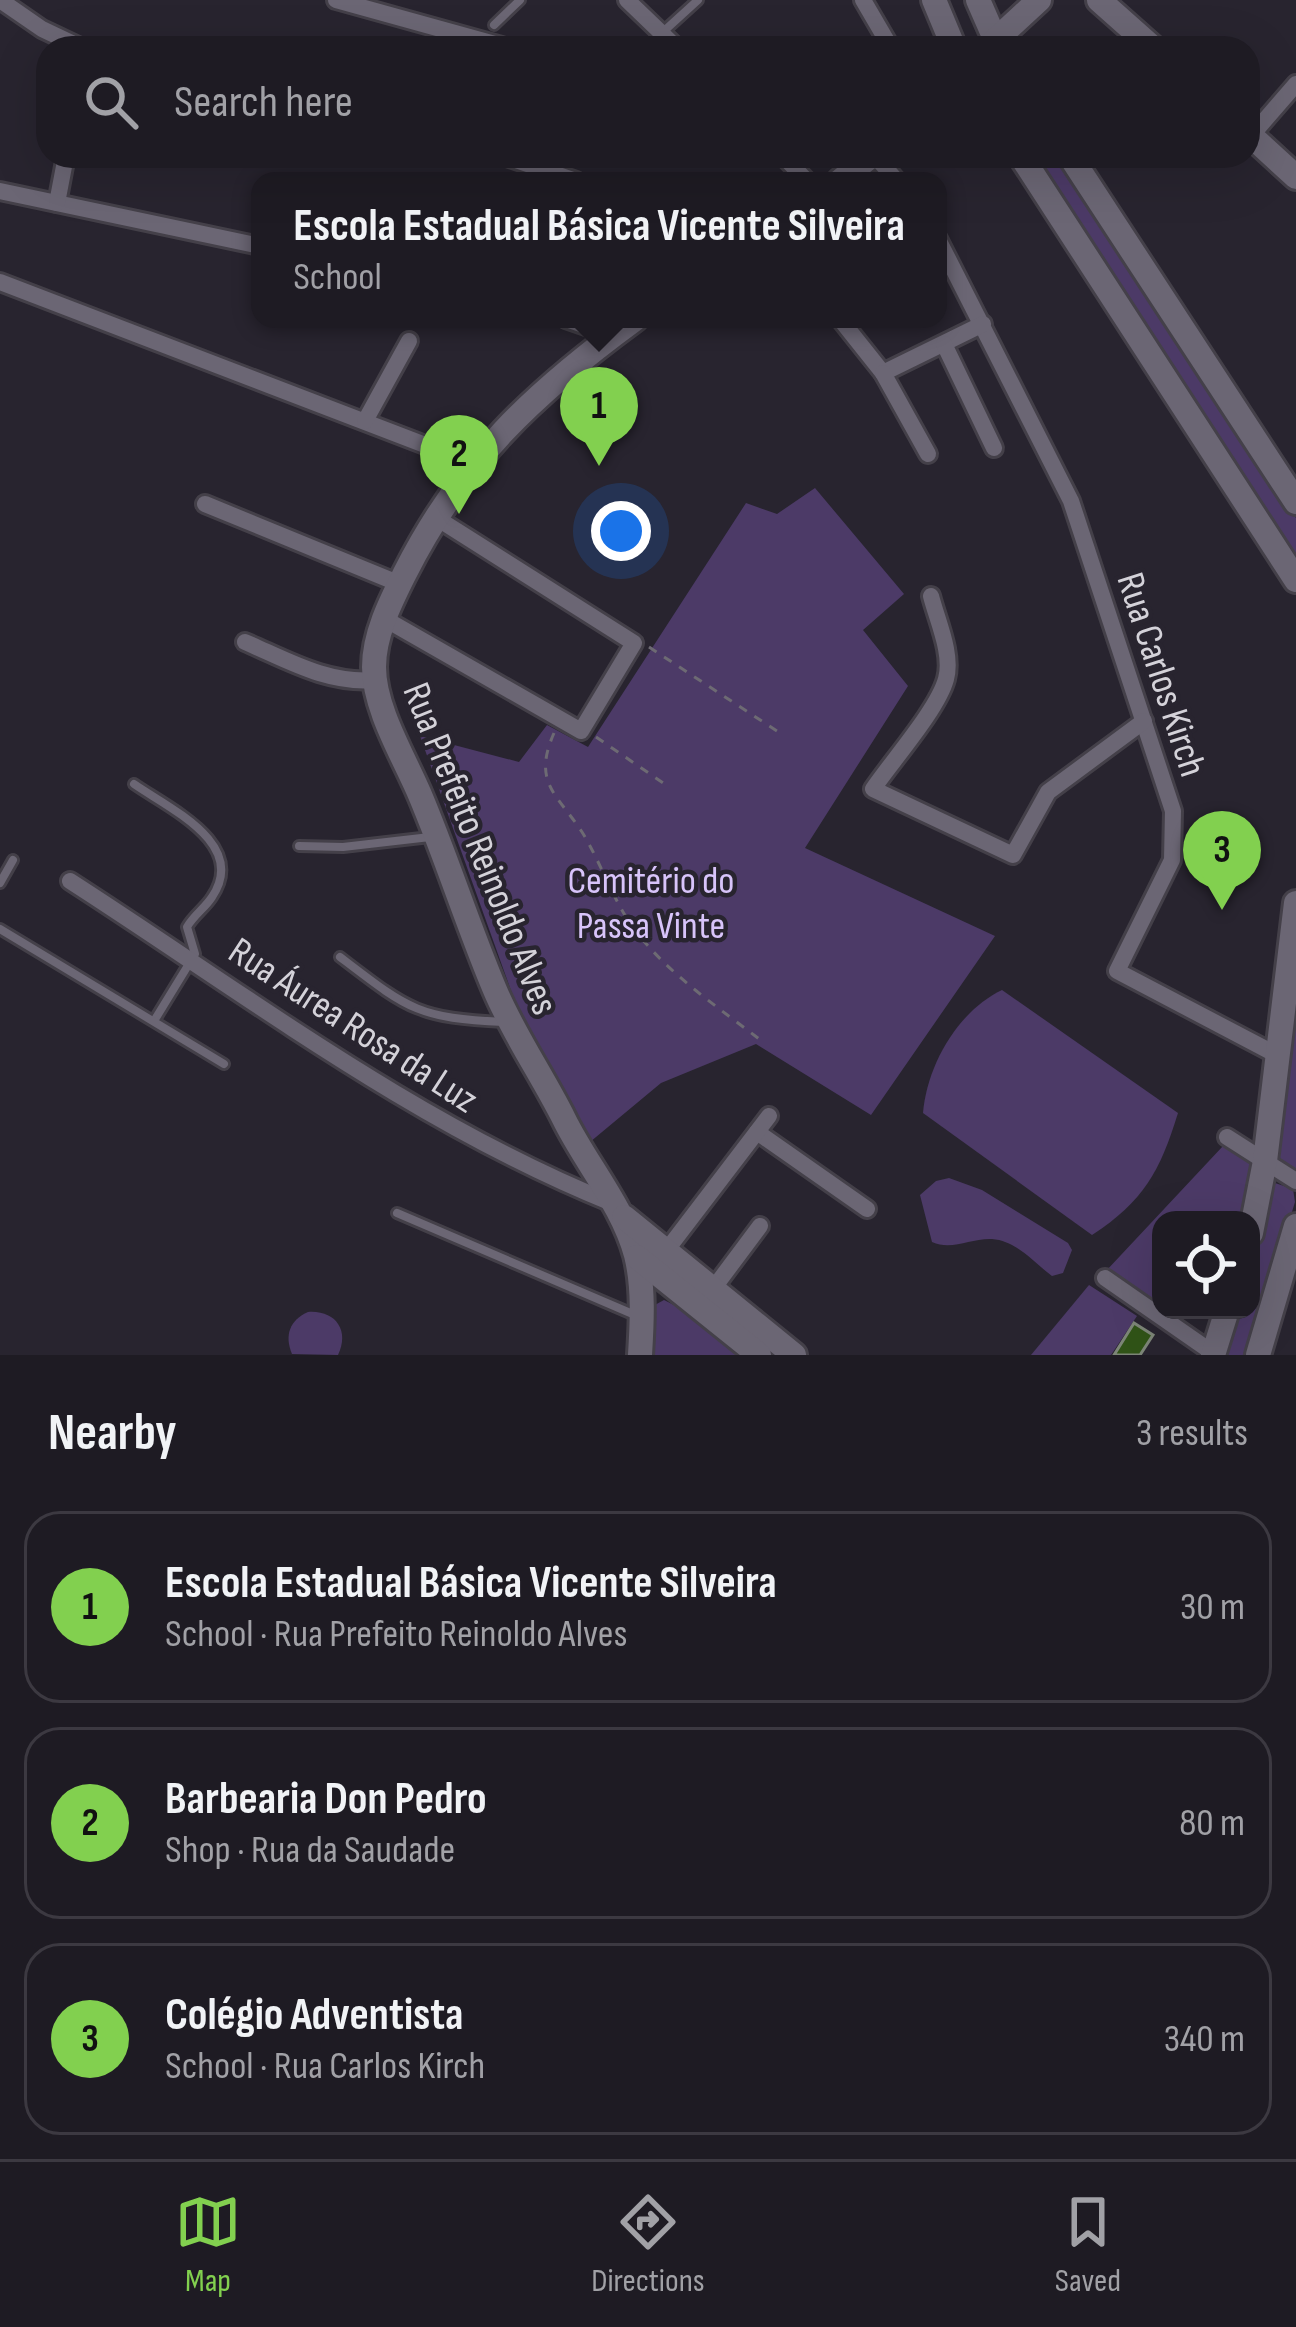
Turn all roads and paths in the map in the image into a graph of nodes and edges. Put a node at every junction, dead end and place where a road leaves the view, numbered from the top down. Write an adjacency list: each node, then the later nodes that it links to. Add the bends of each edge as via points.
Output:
1 (0, 0): 14 (street)
2 (336, 0): 11 (street)
3 (520, 0): 12 (lane)
4 (627, 0): 13 (street)
5 (698, 0): 13 (lane)
6 (862, 0): 17 (street)
7 (934, 0): 18 (main road)
8 (978, 0): 19 (main road)
9 (1039, 0): 20 (main road)
10 (1099, 0): 21 (main road)
11 (359, 2): 15 (street)
12 (494, 25)
13 (662, 33): 16 (street)
14 (57, 36)
15 (470, 36)
16 (665, 36)
17 (884, 36)
18 (949, 36)
19 (991, 36)
20 (1004, 36)
21 (1140, 36)
22 (1296, 84): 23 (street)
23 (1260, 123)
24 (1260, 143): 28 (main road)
25 (64, 168): 30 (street)
26 (1029, 168): 49 (main road)
27 (1078, 168): 46 (main road)
28 (1296, 177)
29 (0, 190): 30 (street)
30 (57, 203): 31 (street)
31 (251, 244)
32 (947, 256): 34 (street, Rua Carlos Kirch)
33 (0, 282): 42 (street)
34 (983, 324): 40 (street); 56 (street, Rua Carlos Kirch, via 1071,501)
35 (592, 328): 38 (street)
36 (622, 328): 38 (main road, Rua Prefeito Reinoldo Alves)
37 (847, 328): 41 (street)
38 (612, 335): 45 (main road, Rua Prefeito Reinoldo Alves)
39 (410, 341): 42 (street)
40 (944, 344): 41 (street); 43 (street)
41 (884, 373): 44 (street)
42 (365, 421): 45 (street)
43 (994, 448)
44 (928, 454)
45 (472, 463): 48 (main road, Rua Prefeito Reinoldo Alves)
46 (1296, 502)
47 (205, 504): 50 (street)
48 (435, 517): 50 (main road, Rua Prefeito Reinoldo Alves); 54 (street)
49 (1296, 580)
50 (400, 584): 52 (main road, Rua Prefeito Reinoldo Alves)
51 (931, 596): 56 (street, via 947,677 873,789 1013,854 1048,792)
52 (385, 619): 55 (main road, Rua Prefeito Reinoldo Alves); 57 (street)
53 (245, 642): 55 (street, via 326,676)
54 (634, 643): 58 (street); 59 (path)
55 (375, 680): 62 (main road, Rua Prefeito Reinoldo Alves)
56 (1144, 721): 74 (street, Rua Carlos Kirch, via 1175,844 1117,971)
57 (563, 723): 58 (street); 73 (path, via 548,746 546,783 630,923)
58 (581, 731): 61 (path)
59 (783, 735)
60 (134, 784): 70 (lane, via 211,838 221,856 213,896 187,927)
61 (669, 787)
62 (437, 836): 63 (lane); 72 (main road, Rua Prefeito Reinoldo Alves)
63 (299, 846)
64 (13, 860): 66 (lane)
65 (70, 881): 70 (street, Rua Áurea Rosa da Luz)
66 (0, 883)
67 (1296, 903): 74 (main road)
68 (0, 929): 71 (lane)
69 (340, 957): 72 (lane, via 416,1011)
70 (193, 960): 71 (lane); 81 (street, Rua Áurea Rosa da Luz, via 403,1100)
71 (154, 1021): 75 (lane)
72 (511, 1022): 81 (main road, Rua Prefeito Reinoldo Alves)
73 (763, 1042)
74 (1277, 1055): 79 (main road)
75 (224, 1064)
76 (769, 1116): 77 (street)
77 (757, 1132): 82 (street); 87 (street)
78 (1227, 1137): 79 (street)
79 (1265, 1161): 80 (street); 83 (main road)
80 (1296, 1181)
81 (616, 1208): 87 (main road); 88 (main road, Rua Prefeito Reinoldo Alves)
82 (867, 1209)
83 (1255, 1211)
84 (398, 1213): 91 (lane)
85 (760, 1226): 90 (street)
86 (1296, 1226): 97 (main road)
87 (671, 1255): 88 (main road); 90 (main road)
88 (637, 1257): 91 (main road); 95 (main road)
89 (1105, 1278): 93 (street)
90 (713, 1289): 96 (main road)
91 (642, 1318): 94 (main road)
92 (1224, 1319): 93 (main road)
93 (1214, 1354)
94 (640, 1355)
95 (759, 1355)
96 (794, 1355)
97 (1258, 1355)

